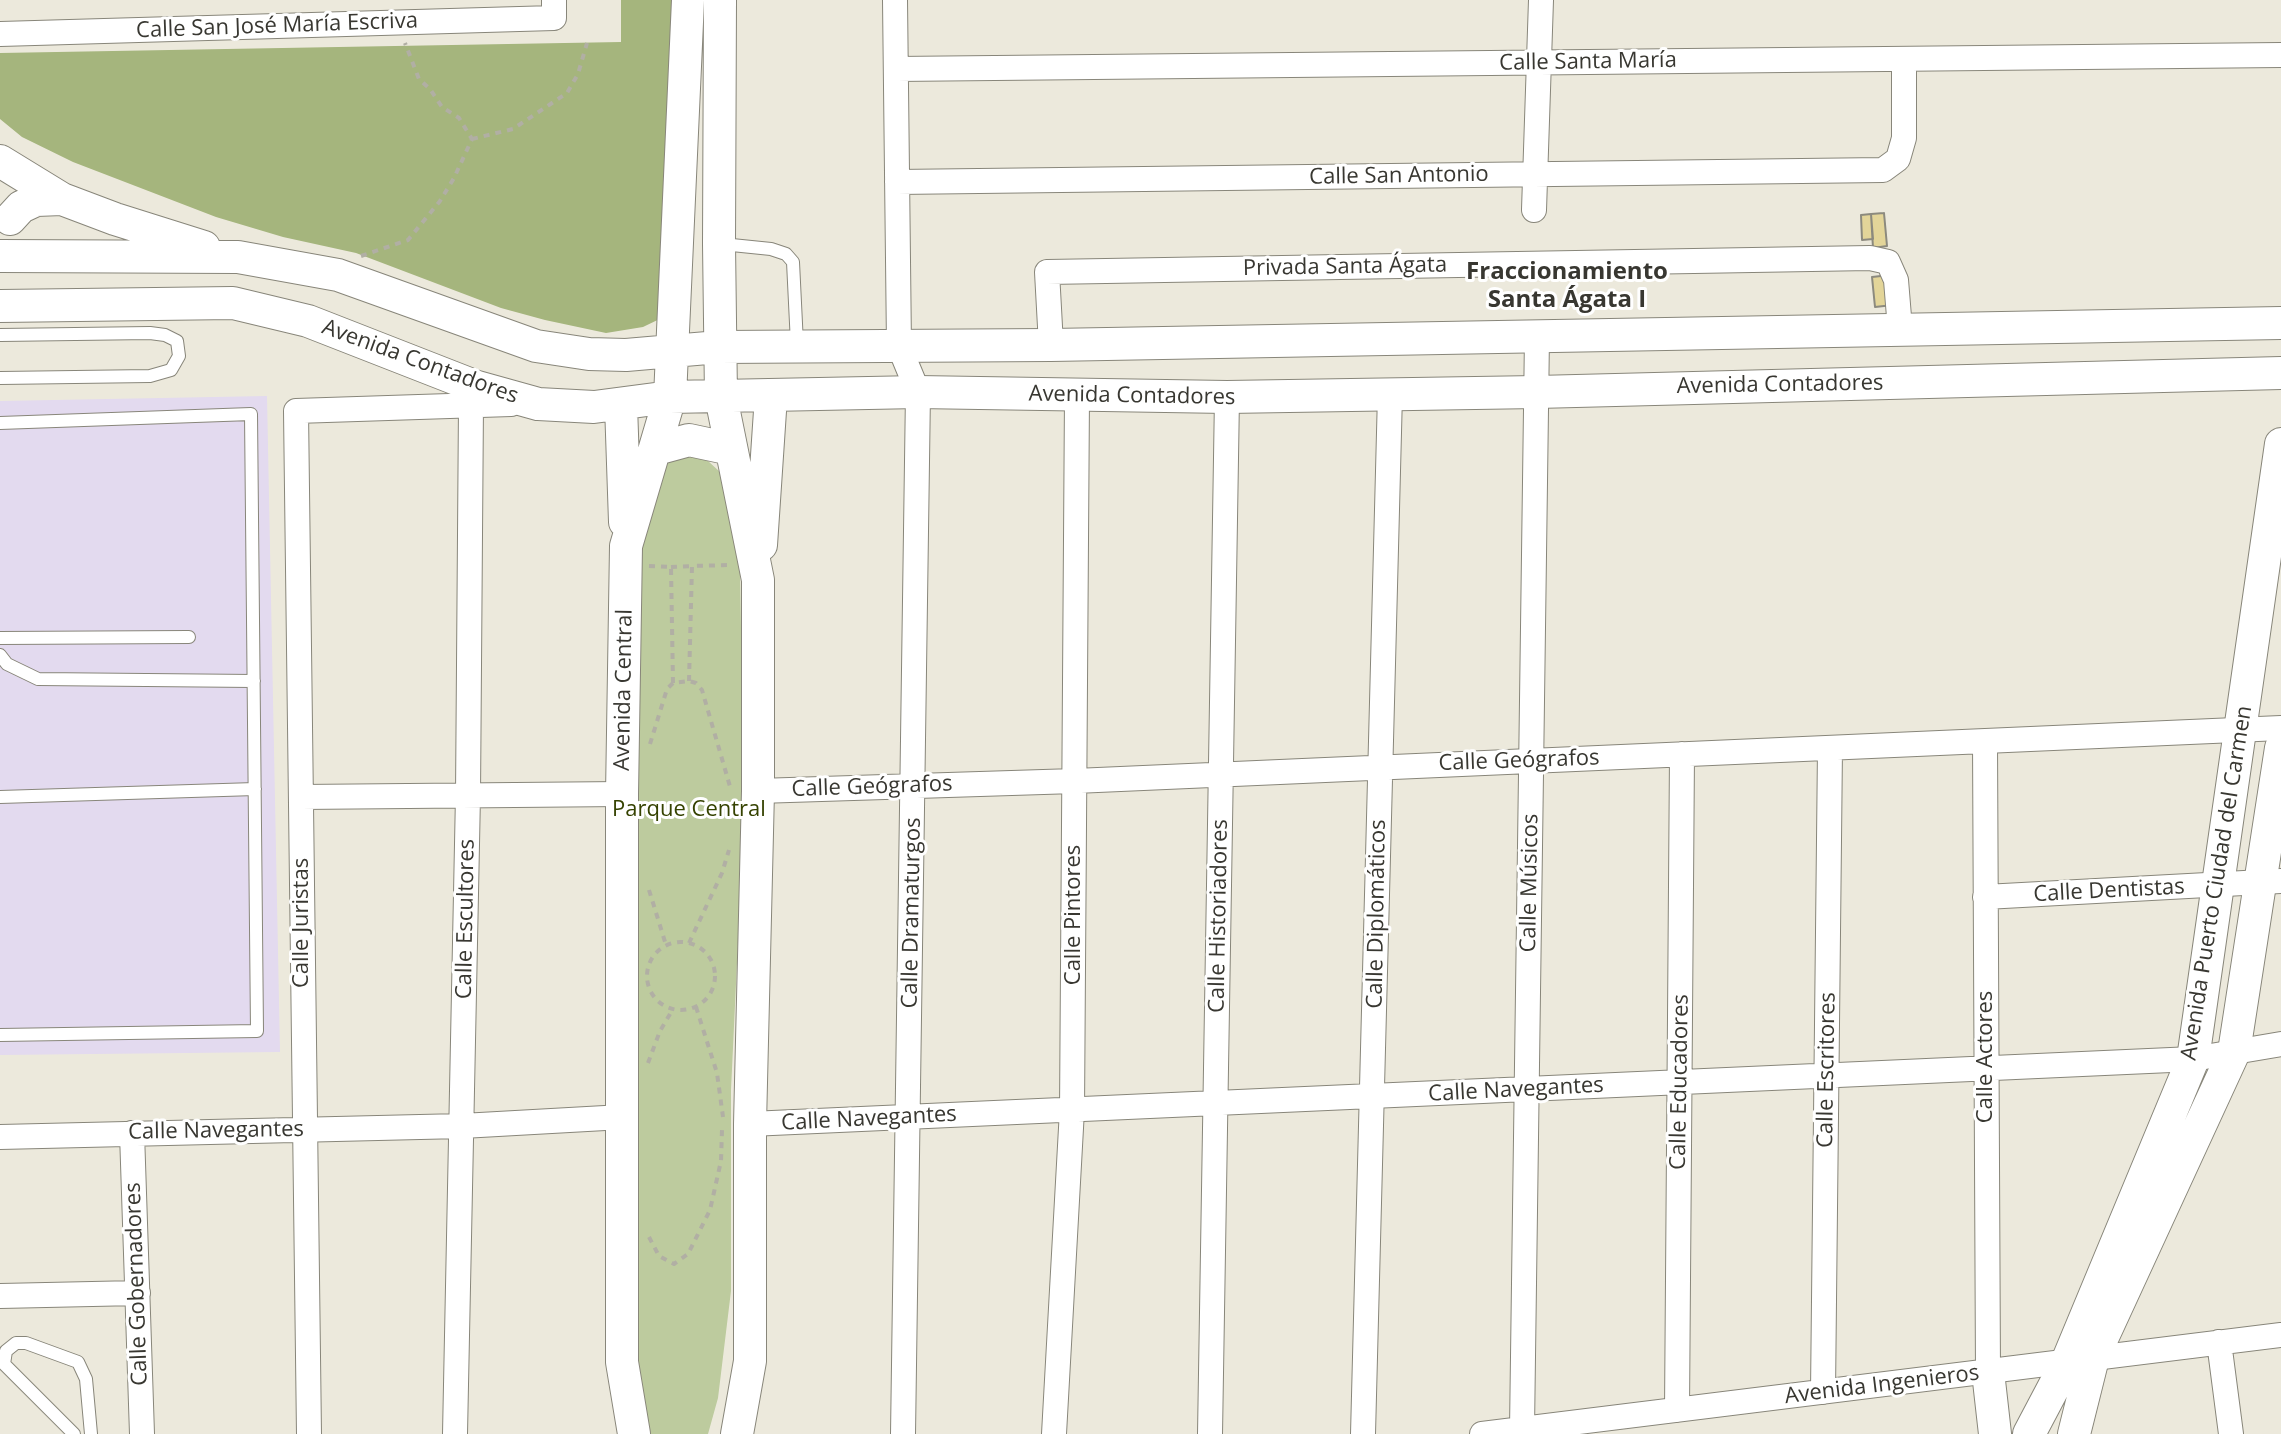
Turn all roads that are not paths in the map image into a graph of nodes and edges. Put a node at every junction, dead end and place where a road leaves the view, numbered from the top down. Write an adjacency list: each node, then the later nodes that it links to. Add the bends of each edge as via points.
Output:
1 (688, 0): 29 (main road, Avenida Central)
2 (720, 0): 17 (main road)
3 (895, 0): 10 (street)
4 (1541, 0): 9 (street)
5 (554, 9): 6 (street, Calle San José María Escriva, via 403,23)
6 (0, 34)
7 (2281, 55): 8 (street, Calle Santa María)
8 (1904, 59): 9 (street, Calle Santa María); 12 (street, Calle San Antonio, via 1904,138 1898,159 1883,170)
9 (1539, 63): 10 (street, Calle Santa María); 12 (street)
10 (896, 69): 13 (street)
11 (0, 161): 14 (main road)
12 (1535, 174): 13 (street, Calle San Antonio); 15 (street)
13 (897, 182): 26 (street)
14 (62, 199): 16 (main road, via 36,200); 19 (main road)
15 (1534, 210)
16 (3, 215)
17 (719, 244): 27 (main road); 28 (lane, via 771,249 793,262)
18 (0, 256): 19 (main road)
19 (234, 257): 30 (main road, via 338,275 536,346)
20 (0, 306): 42 (main road, Avenida Contadores, via 233,303 308,321 477,387)
21 (2281, 323): 22 (main road)
22 (1900, 329): 24 (main road); 25 (street, Privada Santa Ágata, via 1896,280 1888,262 1870,258 1047,272)
23 (0, 335): 32 (lane, via 150,333 177,341 179,356 171,370 150,376)
24 (1537, 336): 25 (main road); 34 (street, Calle Músicos)
25 (1051, 345): 26 (main road)
26 (899, 346): 28 (main road); 33 (street)
27 (719, 347): 28 (main road); 29 (main road); 39 (main road)
28 (797, 347): 36 (main road, via 778,358 774,381)
29 (673, 352): 30 (main road); 38 (main road, Avenida Central)
30 (589, 354): 43 (main road, via 614,368 617,377)
31 (2281, 373): 34 (main road, Avenida Contadores)
32 (0, 378)
33 (918, 392): 36 (main road, Avenida Contadores); 37 (main road, Avenida Contadores); 64 (street, Calle Dramaturgos)
34 (1537, 392): 35 (main road, Avenida Contadores); 60 (street, Calle Músicos)
35 (1390, 394): 40 (main road, Avenida Contadores); 61 (street, Calle Diplomáticos)
36 (781, 396): 39 (main road, Avenida Contadores); 49 (main road)
37 (1077, 396): 40 (main road, Avenida Contadores); 63 (street, Calle Pintores)
38 (670, 397): 39 (main road, Avenida Contadores); 43 (main road, Avenida Contadores); 46 (main road, Avenida Central)
39 (721, 397): 47 (main road)
40 (1227, 397): 62 (street, Calle Historiadores)
41 (471, 404): 42 (street); 68 (street, Calle Escultores); 70 (street, Calle Juristas, via 296,411)
42 (538, 404): 43 (main road, Avenida Contadores)
43 (608, 406): 48 (main road)
44 (0, 423): 53 (lane, via 251,414)
45 (2281, 444): 55 (main road, Avenida Puerto Ciudad del Carmen)
46 (656, 449): 47 (main road, via 689,440); 48 (main road, Avenida Central)
47 (731, 449): 49 (main road)
48 (626, 555): 67 (main road, Avenida Central)
49 (756, 572): 66 (main road)
50 (189, 637): 51 (lane)
51 (0, 638)
52 (0, 655): 53 (lane, via 38,679)
53 (254, 681): 65 (lane)
54 (2281, 728): 55 (street, Calle Geógrafos)
55 (2240, 730): 56 (street, Calle Geógrafos); 72 (main road, Avenida Puerto Ciudad del Carmen)
56 (1985, 741): 57 (street, Calle Geógrafos); 73 (street, Calle Actores)
57 (1830, 748): 59 (street, Calle Geógrafos); 79 (street, Calle Escritores)
58 (2281, 748): 71 (main road, Avenida Puerto Ciudad del Carmen)
59 (1682, 754): 60 (street, Calle Geógrafos); 80 (street, Calle Educadores)
60 (1532, 761): 61 (street, Calle Geógrafos); 81 (street, Calle Músicos)
61 (1380, 767): 62 (street, Calle Geógrafos); 82 (street, Calle Diplomáticos)
62 (1221, 774): 63 (street, Calle Geógrafos); 83 (street, Calle Historiadores)
63 (1075, 781): 64 (street, Calle Geógrafos); 84 (street, Calle Pintores)
64 (914, 786): 66 (street, Calle Geógrafos); 86 (street, Calle Dramaturgos)
65 (255, 789): 69 (lane); 74 (lane, via 257,1031)
66 (745, 792): 87 (main road)
67 (622, 794): 68 (street); 85 (main road, Avenida Central)
68 (468, 795): 70 (street); 88 (street, Calle Escultores)
69 (0, 797)
70 (301, 797): 89 (street, Calle Juristas)
71 (2271, 882): 72 (street, Calle Dentistas); 76 (main road, Avenida Puerto Ciudad del Carmen)
72 (2218, 885): 73 (street, Calle Dentistas); 77 (main road, Avenida Puerto Ciudad del Carmen)
73 (1985, 897): 78 (street, Calle Actores)
74 (0, 1035)
75 (2281, 1044): 76 (street, Calle Navegantes)
76 (2234, 1052): 77 (street, Calle Navegantes); 96 (main road, Avenida Puerto Ciudad del Carmen)
77 (2193, 1059): 78 (street, Calle Navegantes); 96 (main road, Avenida Puerto Ciudad del Carmen)
78 (1986, 1069): 79 (street, Calle Navegantes); 98 (street, Calle Actores)
79 (1827, 1076): 80 (street, Calle Navegantes); 99 (street, Calle Escritores)
80 (1680, 1082): 81 (street, Calle Navegantes); 100 (street, Calle Educadores)
81 (1528, 1090): 82 (street, Calle Navegantes); 102 (street, Calle Músicos)
82 (1373, 1096): 83 (street, Calle Navegantes); 114 (street, Calle Diplomáticos)
83 (1216, 1103): 84 (street, Calle Navegantes); 113 (street, Calle Historiadores)
84 (1072, 1110): 86 (street, Calle Navegantes); 112 (street, Calle Pintores)
85 (623, 1117): 88 (street, Calle Navegantes); 97 (main road, Avenida Central)
86 (908, 1117): 87 (street, Calle Navegantes); 111 (street, Calle Dramaturgos)
87 (750, 1124): 103 (main road, via 750,1361)
88 (462, 1126): 89 (street, Calle Navegantes); 108 (street, Calle Escultores)
89 (304, 1130): 90 (street, Calle Navegantes); 107 (street, Calle Juristas)
90 (132, 1133): 91 (street, Calle Navegantes); 92 (street, Calle Gobernadores)
91 (0, 1137)
92 (138, 1293): 93 (street); 106 (street, Calle Gobernadores)
93 (0, 1296)
94 (2281, 1335): 95 (street, Avenida Ingenieros)
95 (2219, 1342): 96 (street, Avenida Ingenieros); 119 (street)
96 (2080, 1360): 98 (street, Avenida Ingenieros); 117 (main road, Avenida Puerto Ciudad del Carmen); 118 (main road, Avenida Puerto Ciudad del Carmen)
97 (622, 1362): 109 (main road); 110 (main road, Avenida Central)
98 (1988, 1372): 99 (street, Avenida Ingenieros); 116 (main road)
99 (1823, 1392): 100 (street, Avenida Ingenieros)
100 (1677, 1410): 101 (street, Avenida Ingenieros)
101 (1581, 1428): 102 (street, Avenida Ingenieros)
102 (1522, 1429): 115 (street, Avenida Ingenieros)
103 (741, 1432)
104 (74, 1434): 105 (lane, via 4,1364 6,1351 16,1343 78,1362 86,1379)
105 (91, 1434)
106 (142, 1434)
107 (309, 1434)
108 (455, 1434)
109 (614, 1434)
110 (634, 1434)
111 (903, 1434)
112 (1054, 1434)
113 (1210, 1434)
114 (1363, 1434)
115 (1482, 1434)
116 (1995, 1434)
117 (2029, 1434)
118 (2074, 1434)
119 (2231, 1434)

